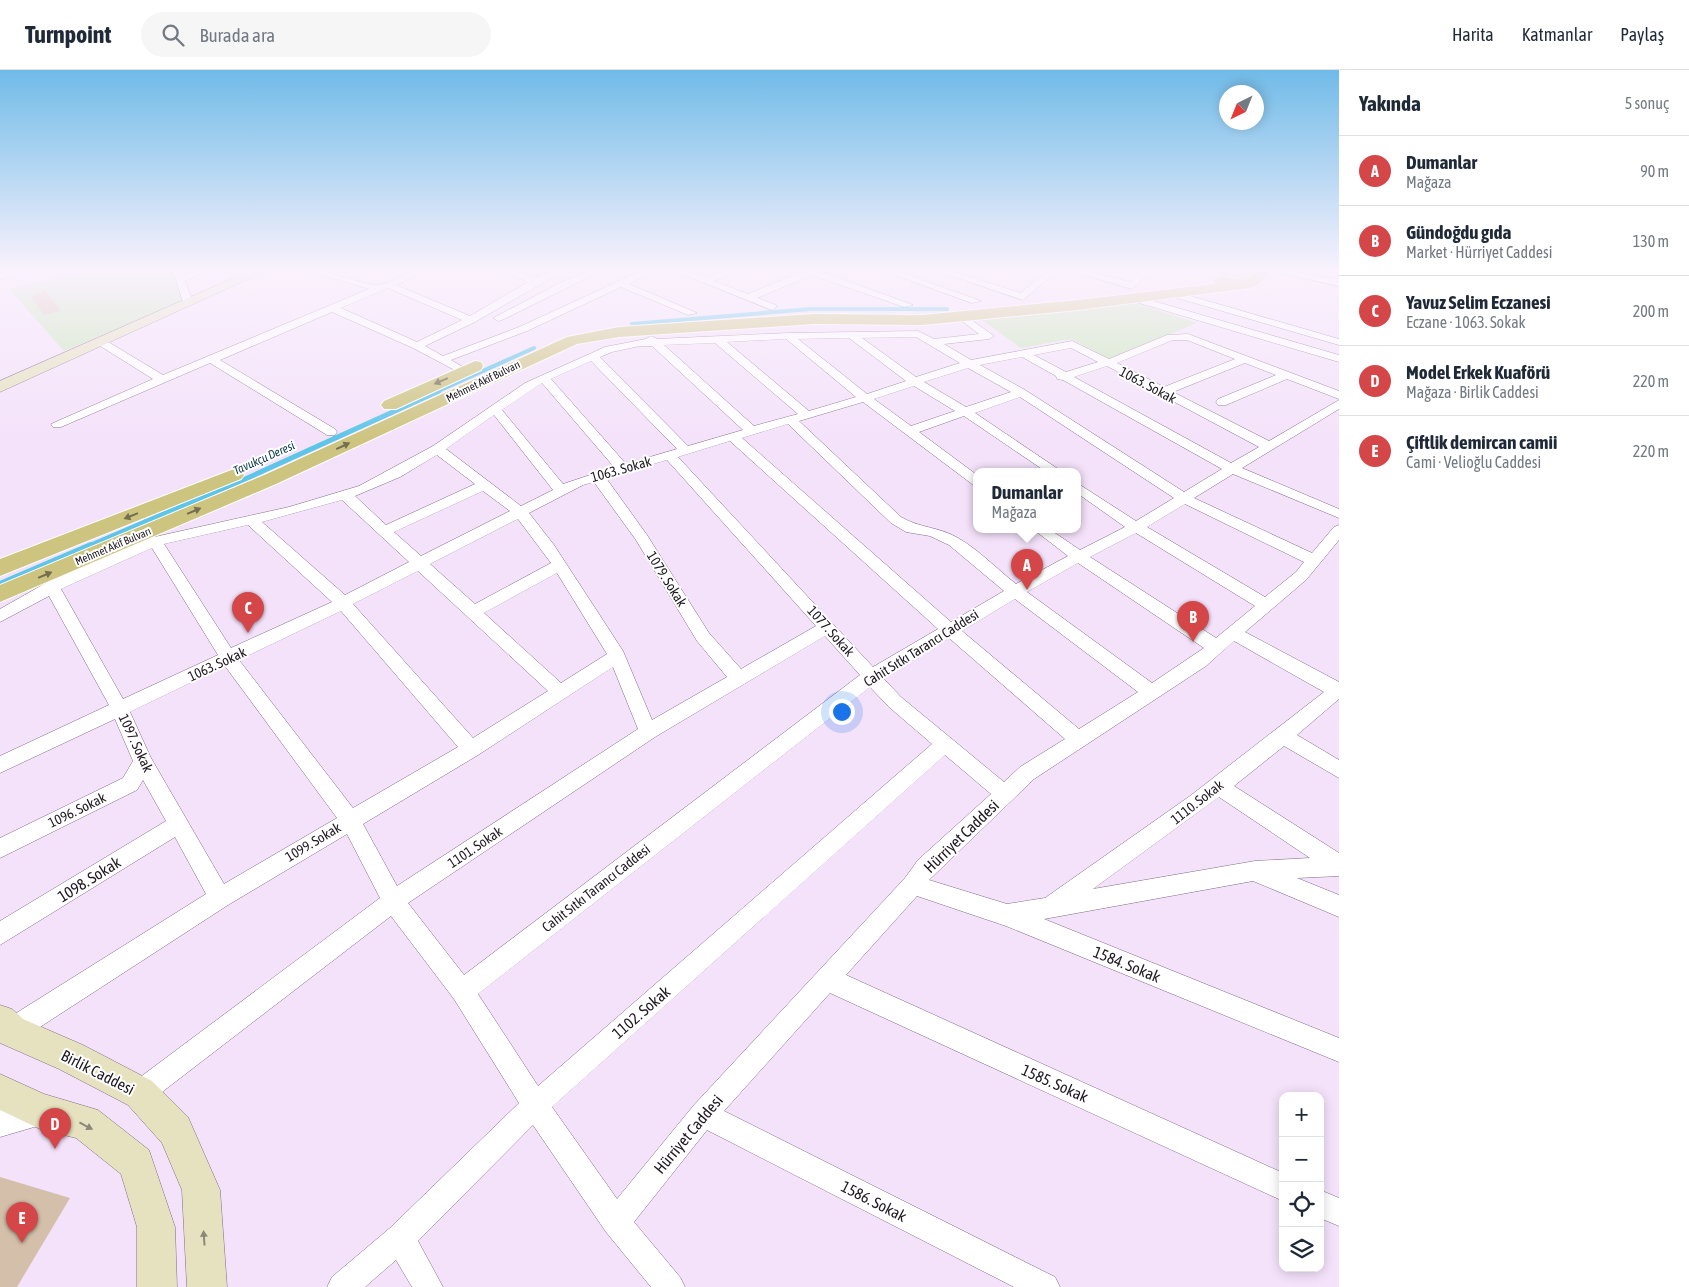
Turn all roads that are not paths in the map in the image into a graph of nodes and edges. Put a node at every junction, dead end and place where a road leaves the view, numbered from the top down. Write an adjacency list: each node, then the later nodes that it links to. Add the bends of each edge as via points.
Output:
1 (134, 327): 19 (main road)
2 (287, 327): 26 (street)
3 (374, 327): 23 (street)
4 (457, 327): 23 (street)
5 (518, 327): 13 (street)
6 (528, 327): 13 (street)
7 (564, 327): 32 (main road, Mehmet Akif Bulvarı)
8 (699, 327): 14 (main road, Mehmet Akif Bulvarı)
9 (908, 327): 15 (street)
10 (977, 327): 20 (street, via 989,336)
11 (1239, 327): 29 (street)
12 (1287, 327): 21 (street)
13 (523, 329): 27 (street)
14 (637, 331): 22 (street); 87 (main road, Mehmet Akif Bulvarı, one-way to 14, via 269,480 557,346 590,336)
15 (918, 334): 16 (street); 20 (street)
16 (851, 335): 17 (street); 37 (street)
17 (788, 336): 18 (street); 42 (street)
18 (719, 340): 22 (street); 48 (street)
19 (101, 342): 36 (street); 38 (main road)
20 (933, 342): 31 (street)
21 (1339, 342)
22 (656, 343): 25 (street, via 626,344); 52 (street)
23 (417, 346): 27 (street)
24 (1025, 354): 30 (street, 1063. Sokak, via 1072,344); 31 (street, 1063. Sokak); 34 (street)
25 (592, 356): 35 (street); 59 (street)
26 (211, 359): 36 (street); 54 (street)
27 (444, 359): 32 (street)
28 (1244, 359): 30 (street, via 1188,337 1171,337); 33 (street); 39 (street)
29 (1339, 359)
30 (1106, 363): 34 (street); 39 (street, 1063. Sokak)
31 (968, 364): 37 (street, 1063. Sokak); 40 (street)
32 (464, 372): 46 (main road, Mehmet Akif Bulvarı, one-way to 46)
33 (1286, 375): 41 (street); 43 (street)
34 (1061, 377): 63 (street)
35 (544, 378): 45 (street); 64 (street)
36 (161, 379): 50 (street)
37 (914, 381): 42 (street, 1063. Sokak); 47 (street)
38 (0, 387)
39 (1162, 392): 57 (street, 1063. Sokak)
40 (1021, 393): 47 (street); 71 (street)
41 (1339, 395)
42 (865, 398): 48 (street, 1063. Sokak); 53 (street)
43 (1222, 402)
44 (1339, 404): 57 (street, Cahit Sıtkı Tarancı Caddesi)
45 (495, 408): 58 (street); 69 (street)
46 (375, 412)
47 (968, 412): 53 (street); 62 (street)
48 (807, 415): 49 (street, 1063. Sokak)
49 (791, 420): 52 (street, 1063. Sokak); 86 (street, via 896,520 911,529 933,532 954,542)
50 (57, 424)
51 (349, 424): 54 (main road)
52 (752, 431): 55 (street, 1063. Sokak)
53 (909, 431): 66 (street)
54 (331, 432): 56 (main road)
55 (733, 437): 59 (street, 1063. Sokak); 93 (street)
56 (313, 440)
57 (1268, 446): 63 (street, Cahit Sıtkı Tarancı Caddesi)
58 (438, 449): 67 (street); 70 (street, via 395,474)
59 (685, 450): 60 (street, 1063. Sokak)
60 (669, 455): 64 (street, 1063. Sokak); 92 (street, 1077. Sokak)
61 (251, 468): 84 (main road, Mehmet Akif Bulvarı, one-way to 84)
62 (1050, 468)
63 (1230, 468): 71 (street, Cahit Sıtkı Tarancı Caddesi); 73 (street)
64 (623, 469): 65 (street, 1063. Sokak)
65 (597, 476): 69 (street, 1063. Sokak); 99 (street, 1079. Sokak, via 642,538 703,637)
66 (973, 479)
67 (484, 485): 72 (street); 77 (street)
68 (1081, 490): 75 (street)
69 (561, 491): 72 (street, 1063. Sokak)
70 (346, 496): 74 (street); 77 (street)
71 (1182, 497): 75 (street, Cahit Sıtkı Tarancı Caddesi); 81 (street)
72 (520, 513): 82 (street, 1063. Sokak); 83 (street)
73 (1339, 514)
74 (251, 520): 79 (street); 88 (street)
75 (1136, 527): 80 (street, Cahit Sıtkı Tarancı Caddesi); 89 (street)
76 (1339, 530): 81 (street, Hürriyet Caddesi)
77 (385, 531): 82 (street)
78 (1046, 533): 80 (street)
79 (155, 541): 85 (street); 97 (street)
80 (1078, 556): 86 (street, Cahit Sıtkı Tarancı Caddesi); 95 (street)
81 (1314, 560): 89 (street, Hürriyet Caddesi, via 1301,576)
82 (420, 564): 88 (street, 1063. Sokak); 90 (street)
83 (560, 565): 90 (street); 96 (street)
84 (0, 568)
85 (52, 588): 91 (street); 103 (street, 1097. Sokak)
86 (1015, 591): 93 (street, Cahit Sıtkı Tarancı Caddesi); 102 (street)
87 (0, 594)
88 (343, 603): 97 (street, 1063. Sokak); 108 (street)
89 (1266, 605): 94 (street, Hürriyet Caddesi)
90 (472, 613): 101 (street)
91 (0, 616)
92 (828, 628): 98 (street, 1077. Sokak); 99 (street, 1101. Sokak)
93 (950, 630): 98 (street, Cahit Sıtkı Tarancı Caddesi); 106 (street)
94 (1233, 633): 95 (street, Hürriyet Caddesi); 100 (street)
95 (1216, 647): 102 (street, Hürriyet Caddesi)
96 (617, 656): 101 (street, 1099. Sokak); 104 (street)
97 (229, 659): 103 (street, 1063. Sokak); 114 (street)
98 (872, 676): 107 (street, 1077. Sokak, via 895,702); 127 (street, Cahit Sıtkı Tarancı Caddesi)
99 (739, 679): 104 (street, 1101. Sokak)
100 (1338, 691): 105 (street, 1110. Sokak)
101 (560, 692): 108 (street, 1099. Sokak)
102 (1151, 692): 106 (street, Hürriyet Caddesi)
103 (120, 709): 109 (street, 1063. Sokak); 110 (street, 1097. Sokak)
104 (648, 732): 121 (street, 1101. Sokak)
105 (1282, 736): 111 (street); 112 (street, 1110. Sokak)
106 (1079, 740): 113 (street, Hürriyet Caddesi, via 1027,773)
107 (945, 744): 113 (street, 1077. Sokak); 132 (street, 1102. Sokak)
108 (471, 749): 114 (street, 1099. Sokak)
109 (2, 758)
110 (143, 762): 115 (street, 1097. Sokak); 116 (street, 1096. Sokak, via 130,784)
111 (1339, 770)
112 (1218, 786): 117 (street); 123 (street, 1110. Sokak, via 1160,831)
113 (1005, 794): 119 (street, Hürriyet Caddesi, via 926,867)
114 (350, 820): 120 (street, 1099. Sokak); 121 (street)
115 (178, 824): 120 (street, 1097. Sokak); 125 (street, 1098. Sokak)
116 (0, 848)
117 (1339, 866): 118 (street)
118 (1254, 871): 122 (street); 123 (street)
119 (913, 886): 124 (street, 1584. Sokak); 126 (street, Hürriyet Caddesi)
120 (220, 898): 128 (street, 1099. Sokak)
121 (393, 901): 127 (street); 131 (street, 1101. Sokak)
122 (1339, 906)
123 (1050, 907): 124 (street)
124 (1007, 915): 129 (street, 1584. Sokak)
125 (0, 934)
126 (826, 979): 134 (street, Hürriyet Caddesi); 136 (street, 1585. Sokak)
127 (462, 991): 132 (street)
128 (6, 1026): 131 (main road, Birlik Caddesi)
129 (1339, 1050)
130 (0, 1091): 133 (main road)
131 (140, 1093): 142 (main road, Birlik Caddesi, one-way to 131, via 201,1190 175,1130)
132 (535, 1105): 139 (street); 140 (street, 1102. Sokak)
133 (40, 1112): 135 (street); 141 (main road, one-way to 141, via 85,1123 136,1163 156,1226)
134 (703, 1114): 139 (street, Hürriyet Caddesi); 146 (street, 1586. Sokak)
135 (0, 1121)
136 (1279, 1184)
137 (1324, 1206): 138 (street)
138 (1339, 1212)
139 (616, 1222): 145 (street)
140 (400, 1238): 143 (street, 1102. Sokak); 144 (street)
141 (157, 1287)
142 (207, 1287)
143 (342, 1287)
144 (428, 1287)
145 (670, 1287)
146 (1045, 1287)

